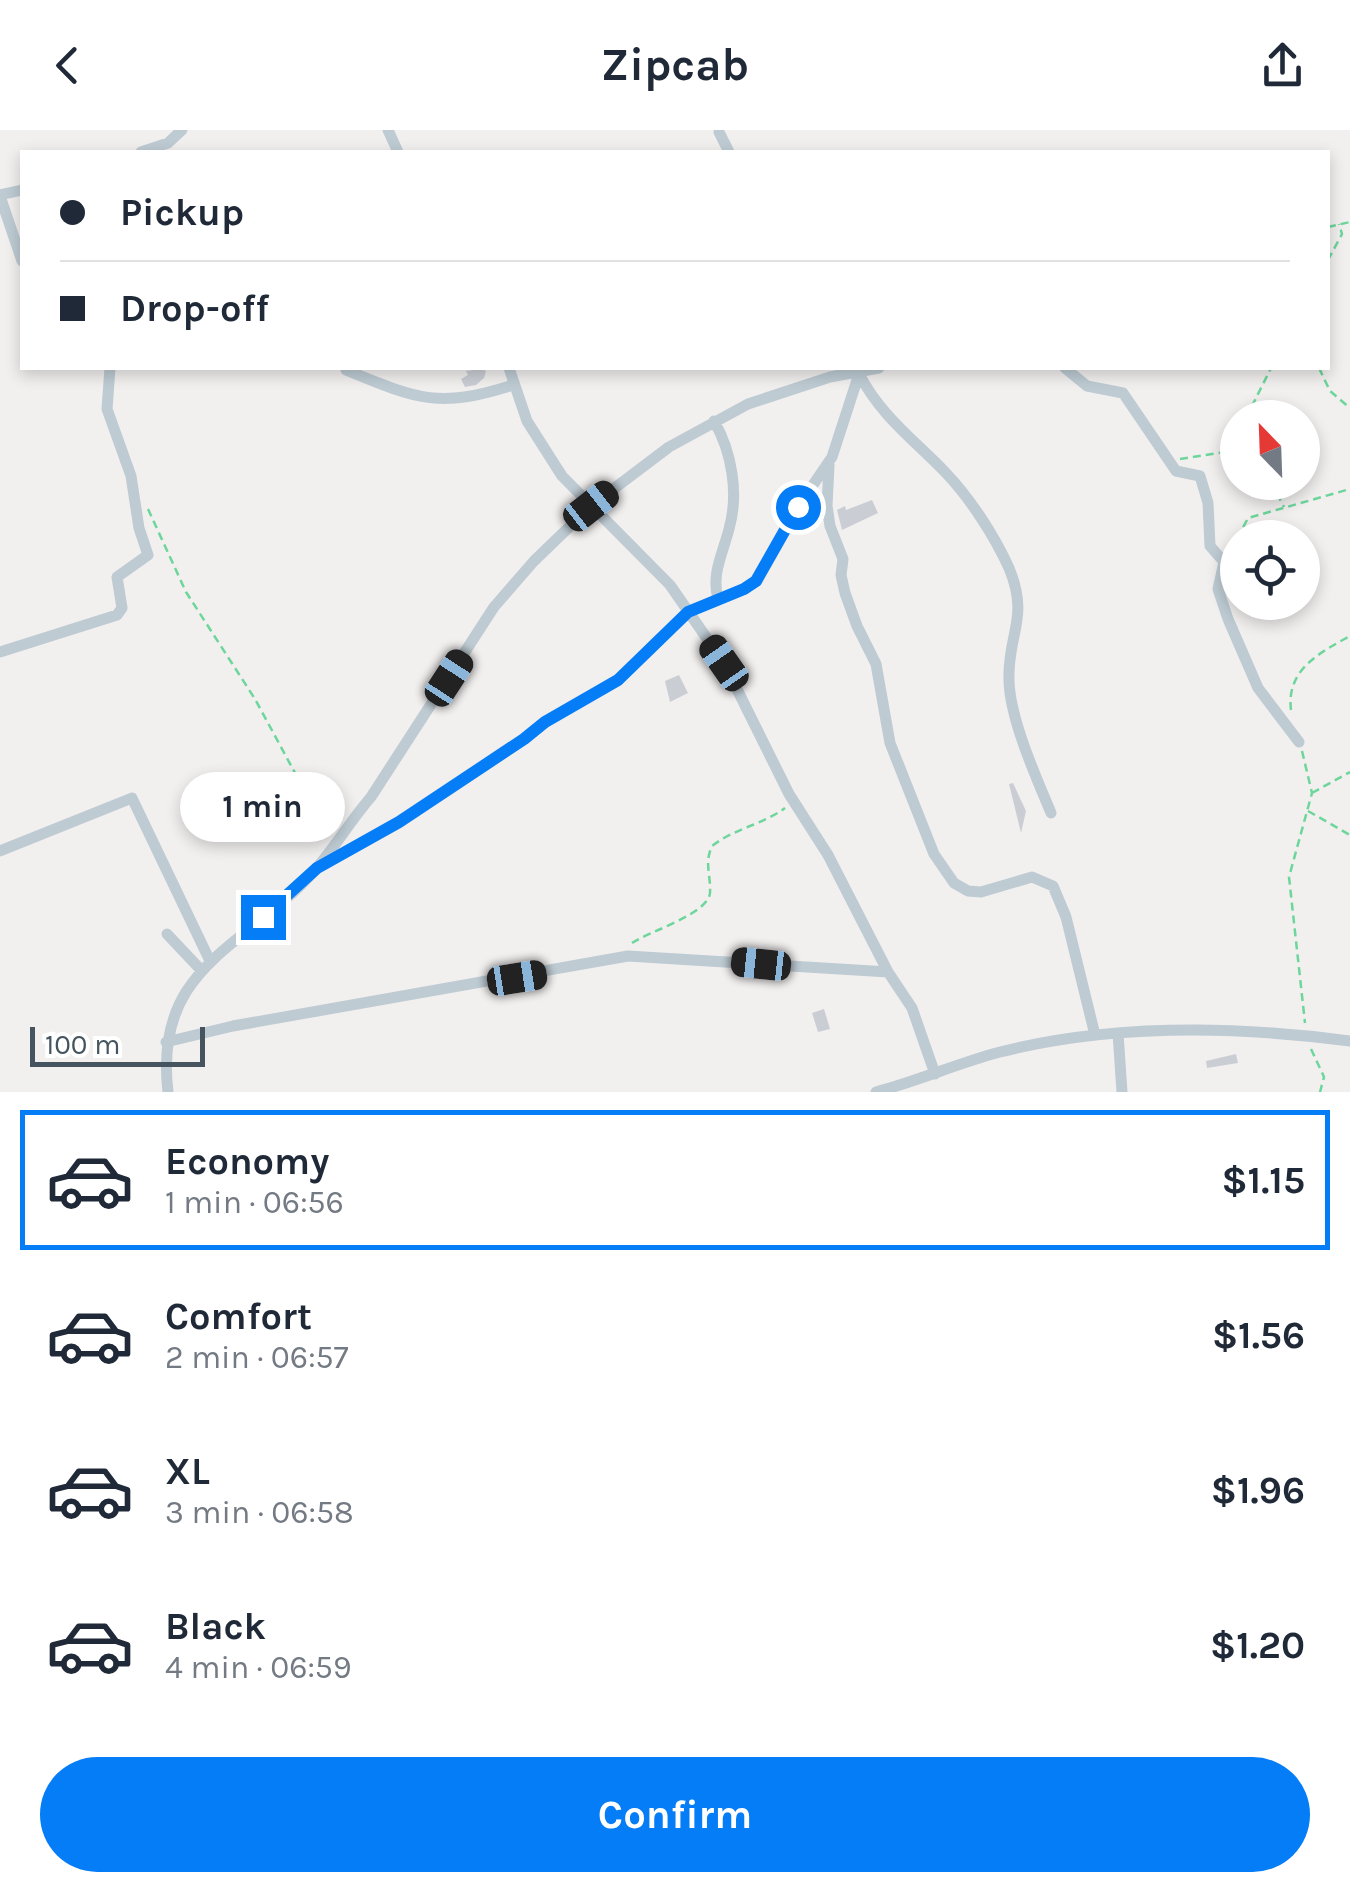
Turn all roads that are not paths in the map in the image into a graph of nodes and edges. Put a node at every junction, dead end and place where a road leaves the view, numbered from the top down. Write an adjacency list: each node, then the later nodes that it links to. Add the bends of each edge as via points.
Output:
1 (182, 130): 2 (street)
2 (147, 150)
3 (0, 196): 4 (street)
4 (20, 254)
5 (110, 370): 19 (street, via 106,409 131,476 148,556 117,576 117,615)
6 (351, 370): 13 (street, via 404,395 433,398 456,400)
7 (509, 370): 13 (street)
8 (806, 370): 12 (street)
9 (873, 370): 11 (street)
10 (1067, 370): 20 (street, via 1087,386 1123,393 1178,474 1200,476 1210,546 1224,562 1218,590 1228,620 1258,688)
11 (860, 374): 12 (street); 15 (street); 21 (street, via 888,420 948,474 1006,563 1020,611 1008,676 1011,710)
12 (809, 383): 14 (street)
13 (513, 385): 16 (street, via 552,462)
14 (714, 421): 16 (street); 17 (street, via 728,452 733,490 715,580)
15 (829, 463): 17 (street, via 762,576); 28 (street, via 827,506 845,592 876,664 890,743 928,842 954,883 968,892 1032,878 1053,886)
16 (591, 506): 18 (street, via 670,584); 23 (street, via 494,607 372,797)
17 (718, 599): 18 (street)
18 (688, 612): 23 (street, via 618,680); 26 (street, via 724,663)
19 (0, 652)
20 (1299, 742)
21 (1051, 812)
22 (0, 851): 25 (street, via 132,798)
23 (317, 868): 25 (street)
24 (167, 934): 25 (street)
25 (206, 966): 30 (street, via 174,1012)
26 (888, 972): 30 (street, via 628,956); 31 (street, via 912,1008)
27 (1118, 1032): 28 (street); 29 (street); 34 (street)
28 (1095, 1035): 31 (street, via 1000,1052)
29 (1350, 1041)
30 (166, 1042): 32 (street)
31 (935, 1074): 33 (street)
32 (168, 1092)
33 (876, 1092)
34 (1122, 1092)

